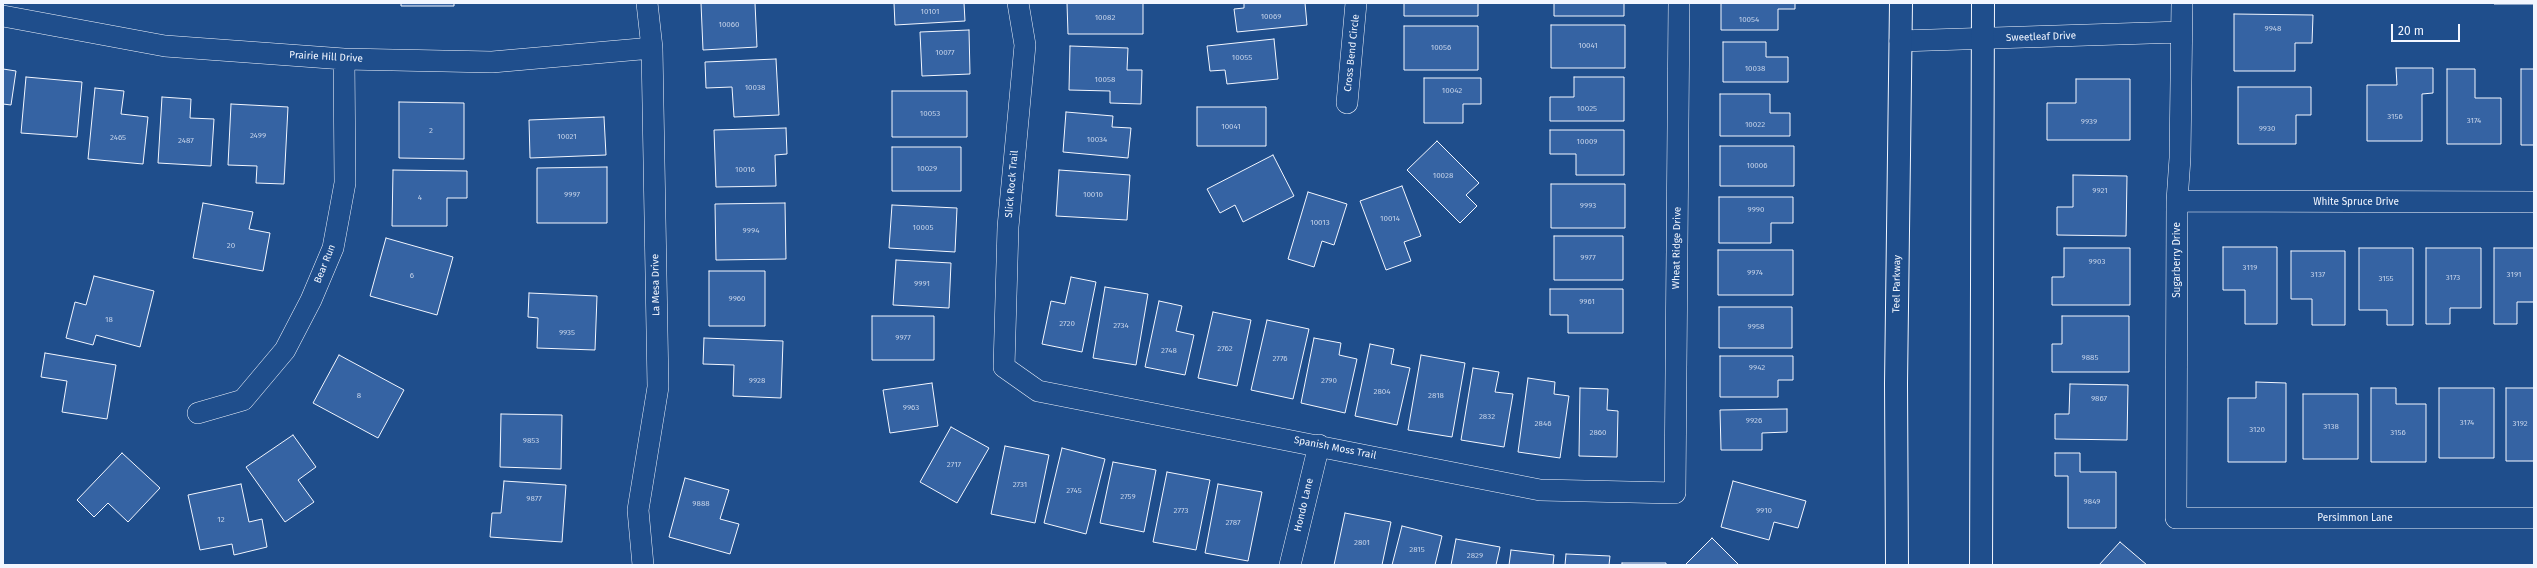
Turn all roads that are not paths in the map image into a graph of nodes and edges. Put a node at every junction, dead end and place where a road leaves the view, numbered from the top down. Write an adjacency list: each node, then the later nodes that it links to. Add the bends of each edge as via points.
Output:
1 (647, 3): 12 (street, La Mesa Drive)
2 (1018, 3): 17 (street, Slick Rock Trail, via 1025,45 1008,227)
3 (1356, 3): 14 (street, Cross Bend Circle)
4 (1679, 3): 20 (street, Wheat Ridge Drive)
5 (1901, 3): 11 (main road, Teel Parkway)
6 (1983, 3): 10 (main road)
7 (2182, 3): 9 (street, Sugarberry Drive)
8 (3, 16): 13 (street, Prairie Hill Drive, via 165,46)
9 (2181, 32): 10 (street, Sweetleaf Drive); 15 (street, Sugarberry Drive)
10 (1983, 38): 11 (street, Sweetleaf Drive); 26 (main road)
11 (1900, 41): 25 (main road, Teel Parkway, via 1896,376)
12 (652, 48): 13 (street, Prairie Hill Drive, via 492,62); 23 (street, La Mesa Drive, via 658,387 638,510)
13 (344, 59): 18 (street, Bear Run, via 345,183 333,248 311,300 285,350 243,400)
14 (1347, 103)
15 (2177, 201): 16 (street, White Spruce Drive); 21 (street, Sugarberry Drive)
16 (2534, 202)
17 (1004, 366): 19 (street, Spanish Moss Trail, via 1038,391)
18 (198, 414)
19 (1319, 445): 20 (street, Spanish Moss Trail, via 1540,490); 24 (street, Hondo Lane)
20 (1675, 494)
21 (2176, 518): 22 (street, Persimmon Lane)
22 (2534, 518)
23 (643, 565)
24 (1290, 565)
25 (1897, 565)
26 (1981, 565)

